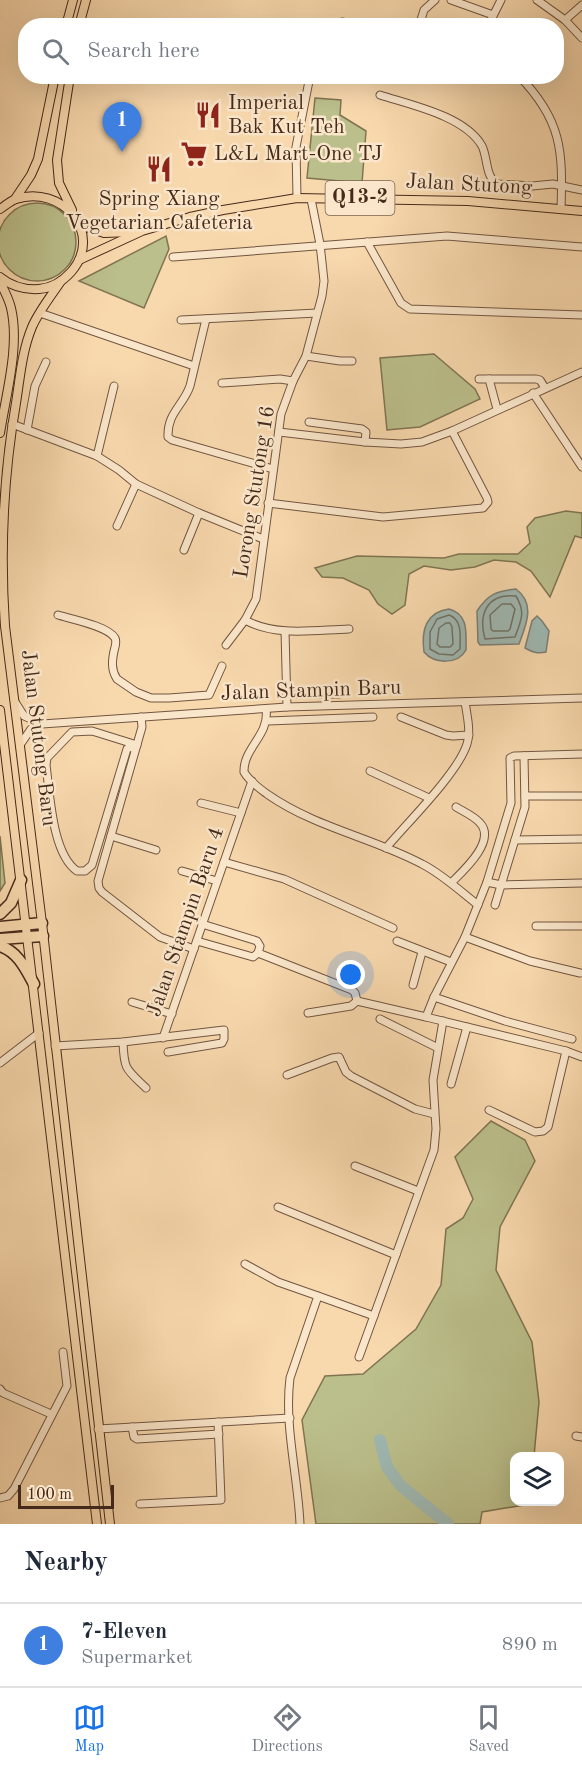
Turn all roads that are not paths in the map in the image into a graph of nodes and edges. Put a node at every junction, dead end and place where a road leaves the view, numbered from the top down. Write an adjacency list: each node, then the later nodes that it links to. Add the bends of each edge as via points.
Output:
1 (73, 0): 9 (main road)
2 (86, 0): 10 (main road)
3 (435, 0): 11 (street, via 424,9)
4 (452, 0): 8 (street)
5 (501, 0): 8 (street)
6 (537, 0): 13 (street)
7 (582, 5): 14 (street)
8 (493, 15): 12 (street)
9 (68, 18)
10 (81, 18)
11 (421, 18)
12 (492, 18)
13 (562, 18)
14 (565, 20): 15 (street)
15 (582, 38)
16 (53, 84): 24 (main road, via 38,159)
17 (69, 84): 29 (main road, via 57,160 60,183)
18 (308, 84): 23 (street, via 296,147)
19 (526, 84): 21 (street, via 552,119 561,151)
20 (380, 95): 21 (street, via 469,130 482,147 490,177 497,184)
21 (562, 186): 22 (street); 27 (street)
22 (582, 190)
23 (297, 198): 25 (main road, Jalan Stutong / Q13-2); 30 (main road, Jalan Stutong / Q13-2, via 223,210)
24 (15, 199): 26 (main road); 29 (main road, via 51,199 66,207)
25 (311, 199): 27 (main road, Jalan Stutong / Q13-2, via 446,200); 32 (street, Lorong Stutong 16)
26 (0, 209)
27 (561, 209): 28 (main road, Jalan Stutong / Q13-2)
28 (582, 211)
29 (77, 221): 30 (main road, Q13-2, via 111,234); 35 (main road, via 83,239)
30 (142, 231): 35 (main road, Q13-2)
31 (367, 242): 32 (street); 33 (street, via 447,236); 41 (street, via 401,303 410,309)
32 (320, 244): 34 (street); 40 (street, Lorong Stutong 16, via 324,281)
33 (582, 247)
34 (173, 257)
35 (80, 260): 37 (main road, Jalan Stutong Baru)
36 (0, 277): 37 (main road, via 27,289 46,288)
37 (61, 281): 39 (main road, Jalan Stutong Baru)
38 (0, 282): 56 (main road, via 11,306 14,327)
39 (40, 313): 47 (street); 59 (main road, Jalan Stutong Baru, via 25,350)
40 (317, 313): 42 (street); 44 (street, Lorong Stutong 16)
41 (582, 315)
42 (206, 319): 43 (street); 47 (street)
43 (181, 320)
44 (306, 356): 45 (street); 51 (street, Lorong Stutong 16)
45 (352, 361)
46 (46, 362): 61 (street, via 35,386)
47 (194, 366): 69 (street, via 186,396 171,417 168,437)
48 (582, 372): 54 (street)
49 (479, 379): 50 (street)
50 (489, 379): 54 (street, via 536,379); 57 (street)
51 (292, 381): 52 (street); 63 (street, Lorong Stutong 16)
52 (222, 383)
53 (114, 386): 67 (street)
54 (545, 388): 55 (street)
55 (533, 393): 57 (street); 68 (street)
56 (2, 402): 64 (main road)
57 (497, 409): 62 (street)
58 (309, 422): 60 (street)
59 (12, 424): 61 (street); 86 (main road, Jalan Stutong Baru, via 1,525 0,578)
60 (319, 424): 65 (street); 66 (street, via 364,429)
61 (27, 430): 67 (street)
62 (452, 431): 66 (street, via 422,442); 71 (street, via 487,498 483,508 383,517)
63 (279, 432): 65 (street); 69 (street, Lorong Stutong 16)
64 (0, 433)
65 (318, 437): 66 (street)
66 (365, 442)
67 (97, 456): 70 (street)
68 (582, 466)
69 (273, 469): 71 (street, Lorong Stutong 16)
70 (136, 484): 72 (street); 73 (street)
71 (268, 503): 74 (street, Lorong Stutong 16)
72 (199, 513): 74 (street); 75 (street)
73 (117, 526)
74 (263, 539): 77 (street, Lorong Stutong 16, via 256,599)
75 (184, 550)
76 (58, 615): 84 (street, via 111,633 116,643 114,675 136,692 169,699)
77 (245, 620): 79 (street, via 266,629); 80 (street, Lorong Stutong 16)
78 (349, 629): 79 (street)
79 (285, 631): 82 (street)
80 (226, 645)
81 (222, 666): 84 (street)
82 (287, 694): 83 (street); 88 (street)
83 (339, 694)
84 (209, 695): 91 (street)
85 (582, 698): 87 (street, Jalan Stampin Baru)
86 (15, 702): 96 (street, via 24,716); 98 (main road, Jalan Stutong Baru)
87 (465, 702): 88 (street, Jalan Stampin Baru); 97 (street)
88 (287, 707): 89 (street, Jalan Stampin Baru)
89 (266, 709): 91 (street, Jalan Stampin Baru); 95 (street)
90 (0, 710): 117 (main road, Jalan Stutong Baru)
91 (209, 712): 92 (street, Jalan Stampin Baru)
92 (141, 717): 96 (street, Jalan Stampin Baru); 99 (street)
93 (373, 717): 95 (street)
94 (401, 717): 97 (street, via 446,735)
95 (267, 721): 103 (street, via 244,763 244,772)
96 (42, 724): 98 (street, via 31,729)
97 (469, 735): 106 (street, via 459,760)
98 (20, 745): 126 (main road, Jalan Stutong Baru)
99 (136, 747): 99 (street, via 93,731 72,732 47,758 57,834 66,861 77,871 92,865 127,749); 110 (street)
100 (582, 754): 101 (street)
101 (524, 756): 104 (street); 119 (street, via 510,758 511,803)
102 (370, 771): 106 (street)
103 (252, 782): 109 (street, Jalan Stampin Baru 4); 113 (street, via 284,806)
104 (525, 796): 105 (street); 112 (street)
105 (582, 796)
106 (429, 798): 113 (street)
107 (201, 803): 109 (street)
108 (456, 807): 120 (street, via 479,822 484,832 479,852)
109 (241, 813): 115 (street, Jalan Stampin Baru 4)
110 (111, 836): 114 (street); 137 (street, via 99,888 160,937)
111 (582, 839): 112 (street)
112 (515, 840): 122 (street)
113 (386, 848): 120 (street, via 424,864)
114 (156, 850)
115 (224, 862): 118 (street, Jalan Stampin Baru 4); 131 (street, via 284,879)
116 (182, 871): 118 (street)
117 (21, 880): 125 (highway, via 11,903); 132 (main road, Jalan Stutong Baru)
118 (218, 881): 127 (street, Jalan Stampin Baru 4)
119 (487, 882): 122 (street); 123 (street)
120 (451, 883): 123 (street)
121 (582, 883): 122 (street)
122 (501, 885): 124 (street)
123 (478, 905): 134 (street)
124 (495, 905)
125 (0, 914)
126 (42, 924): 132 (highway); 133 (main road, Jalan Stutong Baru)
127 (202, 924): 137 (street, Jalan Stampin Baru 4); 140 (street, via 257,941)
128 (536, 926): 129 (street)
129 (582, 926)
130 (0, 927): 132 (highway)
131 (393, 928)
132 (28, 930): 133 (highway); 135 (highway); 143 (main road, Jalan Stutong Baru)
133 (43, 936): 158 (main road, Jalan Stutong Baru)
134 (465, 937): 141 (street); 142 (street)
135 (0, 939)
136 (397, 941): 139 (street)
137 (195, 945): 140 (street, via 253,957); 149 (street, Jalan Stampin Baru 4)
138 (0, 946): 143 (highway, via 20,960)
139 (422, 952): 141 (street); 144 (street)
140 (258, 953): 146 (street, via 352,990)
141 (451, 962): 145 (street)
142 (580, 973)
143 (34, 984): 154 (main road, Jalan Stutong Baru)
144 (413, 985)
145 (434, 997): 150 (street); 156 (street)
146 (357, 1001): 148 (street, via 351,1006); 150 (street)
147 (132, 1002): 149 (street)
148 (308, 1013)
149 (172, 1014): 155 (street, Jalan Stampin Baru 4)
150 (426, 1017): 152 (street)
151 (380, 1019): 159 (street)
152 (444, 1021): 153 (street); 159 (street)
153 (467, 1027): 160 (street); 165 (street)
154 (39, 1033): 163 (street); 187 (main road, Jalan Stutong Baru)
155 (163, 1038): 157 (street, Jalan Stampin Baru 4); 161 (street, via 224,1030 222,1043)
156 (572, 1039)
157 (123, 1042): 158 (street, Jalan Stampin Baru 4); 166 (street, via 126,1070)
158 (55, 1046): 183 (main road, Jalan Stutong Baru)
159 (438, 1048): 168 (street, via 432,1080)
160 (566, 1051): 162 (street); 167 (street, via 548,1127 543,1131 536,1132)
161 (168, 1052)
162 (582, 1057)
163 (0, 1063)
164 (287, 1075): 168 (street, via 339,1057 351,1076 421,1112)
165 (451, 1084)
166 (146, 1088)
167 (489, 1110)
168 (434, 1114): 170 (street, via 434,1150)
169 (355, 1166): 170 (street)
170 (418, 1191): 172 (street)
171 (278, 1207): 172 (street)
172 (396, 1255): 175 (street)
173 (245, 1264): 174 (street, via 278,1282)
174 (318, 1296): 175 (street); 180 (street, via 291,1378)
175 (374, 1316): 177 (street)
176 (63, 1352): 179 (street, via 67,1386)
177 (359, 1357)
178 (0, 1389): 179 (street)
179 (51, 1414): 185 (street, via 14,1489)
180 (290, 1418): 181 (street); 191 (street)
181 (218, 1422): 182 (street); 184 (street)
182 (132, 1427): 183 (street); 184 (street, via 137,1439)
183 (98, 1429): 190 (main road, Jalan Stutong Baru)
184 (219, 1434): 186 (street, via 221,1500)
185 (0, 1498)
186 (140, 1504)
187 (95, 1510): 188 (main road); 189 (main road, Jalan Stutong Baru)
188 (90, 1524)
189 (97, 1524)
190 (110, 1524)
191 (300, 1524)

